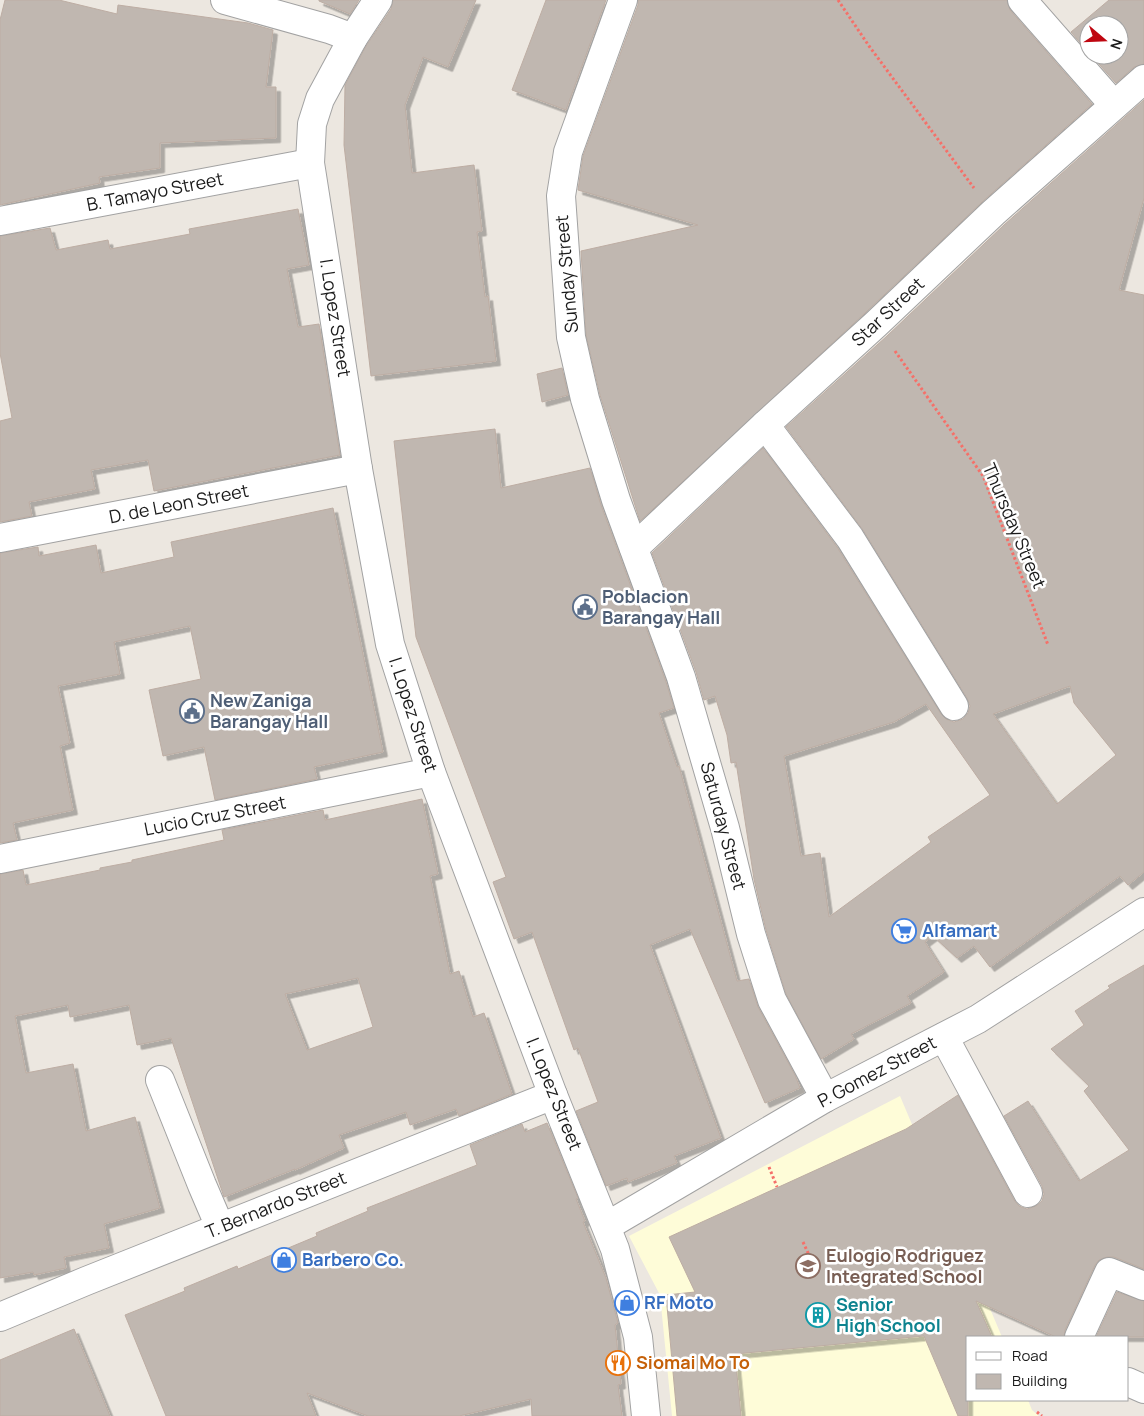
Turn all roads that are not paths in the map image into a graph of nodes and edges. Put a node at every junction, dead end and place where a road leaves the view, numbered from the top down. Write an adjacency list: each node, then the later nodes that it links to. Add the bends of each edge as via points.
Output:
1 (225, 0): 5 (street)
2 (378, 0): 5 (street, I. Lopez Street)
3 (623, 0): 13 (street, Sunday Street, via 568,152 561,196 572,337 585,399)
4 (1022, 0): 7 (street)
5 (353, 38): 8 (street, I. Lopez Street, via 320,99 312,124)
6 (1144, 79): 7 (street, Star Street)
7 (1114, 106): 10 (street, Star Street, via 993,213)
8 (310, 163): 9 (street, B. Tamayo Street); 11 (street, I. Lopez Street)
9 (0, 221)
10 (765, 425): 13 (street, Star Street); 14 (street, via 850,538)
11 (358, 469): 12 (street, D. de Leon Street); 15 (street, I. Lopez Street, via 390,644)
12 (0, 538)
13 (634, 548): 21 (street, Saturday Street, via 680,677 772,1000)
14 (954, 706)
15 (430, 772): 16 (street, Lucio Cruz Street); 20 (street, I. Lopez Street)
16 (0, 859)
17 (1144, 912): 18 (street, P. Gomez Street, via 978,1019)
18 (944, 1037): 21 (street, P. Gomez Street); 22 (street)
19 (160, 1080): 24 (street)
20 (553, 1095): 23 (street, I. Lopez Street); 24 (street, T. Bernardo Street)
21 (825, 1098): 23 (street, P. Gomez Street)
22 (1028, 1192)
23 (607, 1226): 30 (street, I. Lopez Street, via 638,1337)
24 (220, 1227): 26 (street, T. Bernardo Street)
25 (1144, 1286): 27 (street, via 1109,1272)
26 (0, 1317)
27 (1079, 1336)
28 (1129, 1382): 29 (street)
29 (1144, 1390)
30 (646, 1416)

